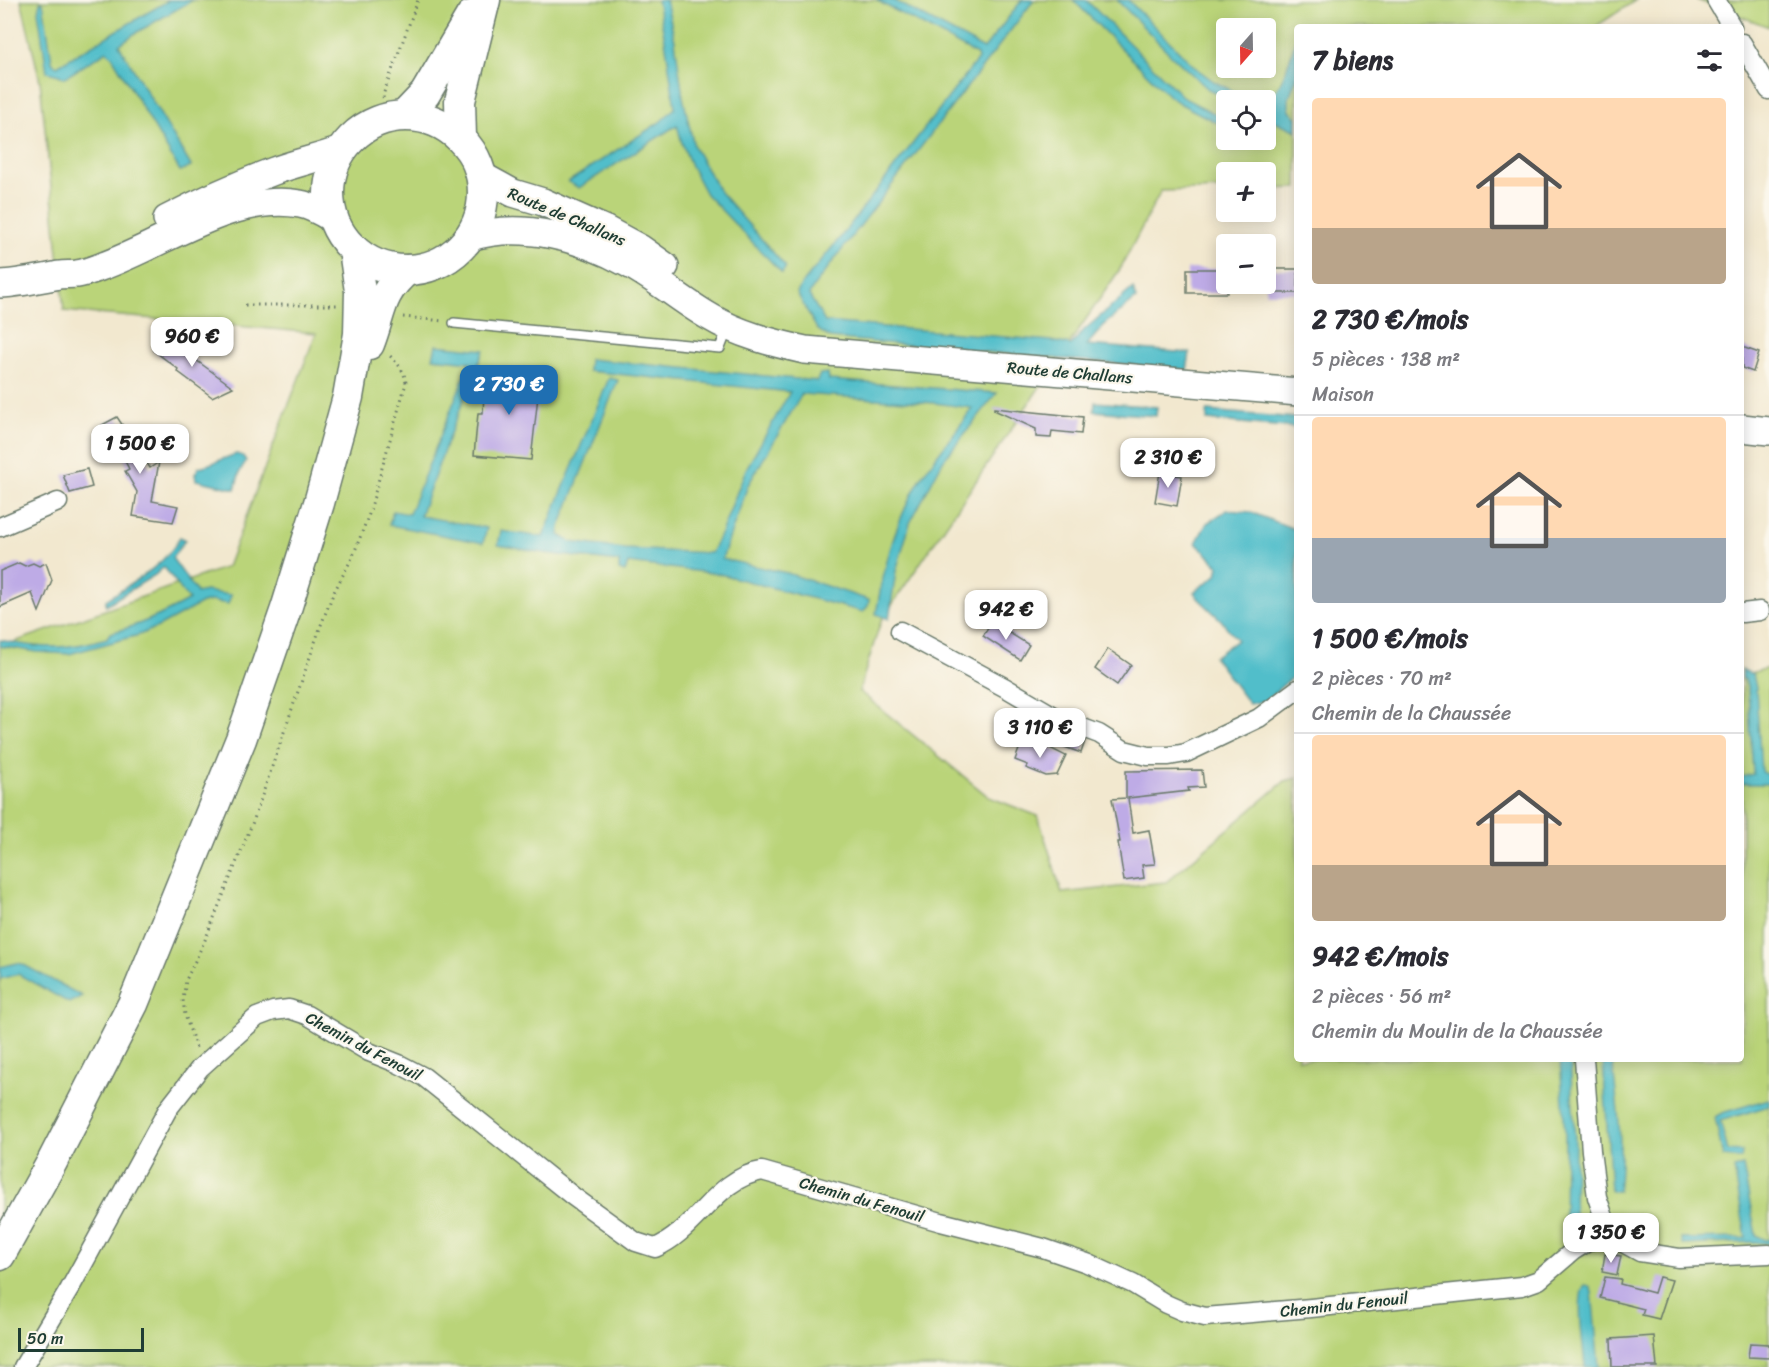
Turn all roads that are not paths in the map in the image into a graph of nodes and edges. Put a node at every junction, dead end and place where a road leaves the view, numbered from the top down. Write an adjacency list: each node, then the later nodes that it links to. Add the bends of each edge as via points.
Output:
1 (482, 0): 6 (main road, via 425,94); 7 (main road, via 460,101)
2 (1716, 0): 3 (street)
3 (1730, 24)
4 (1744, 46): 5 (street)
5 (1769, 90)
6 (396, 116): 7 (main road, via 426,117); 8 (main road, via 369,125)
7 (461, 138): 9 (main road, via 475,155)
8 (341, 150): 10 (main road, via 329,183); 12 (main road, via 222,192)
9 (482, 176): 11 (main road, via 484,198); 19 (main road, Route de Challans, via 632,244 697,290 761,326)
10 (333, 219): 12 (main road, via 303,204 254,205); 13 (main road)
11 (470, 237): 14 (main road, via 443,261); 18 (main road, Route de Challans, via 514,230 594,247 630,264)
12 (138, 242): 15 (main road, via 75,261 61,274)
13 (354, 250): 14 (main road, via 388,268); 16 (main road)
14 (407, 270): 16 (main road)
15 (0, 284)
16 (369, 309): 32 (main road, via 359,334 348,397 319,503 241,739 133,1004)
17 (454, 323): 18 (lane, via 720,348)
18 (728, 326): 19 (main road, Route de Challans, via 769,342)
19 (842, 353): 20 (main road, Route de Challans)
20 (1294, 392)
21 (1744, 428): 22 (main road)
22 (1769, 431)
23 (58, 502): 24 (street)
24 (0, 528)
25 (1760, 611): 26 (street)
26 (1744, 613)
27 (900, 631): 28 (street, via 1061,720 1099,734 1124,750 1148,756 1186,753 1259,718)
28 (1294, 692)
29 (1584, 1062): 30 (street, via 1594,1174)
30 (1608, 1228): 31 (street, via 1618,1240 1640,1252 1679,1258); 33 (street, Chemin du Fenouil, via 1573,1251 1539,1281 1522,1286 1205,1317 1182,1311 1087,1263 1043,1248 762,1171 732,1182 673,1238 655,1248 636,1242 574,1197 424,1077 289,1009 257,1017 200,1068 168,1109)
31 (1769, 1254)
32 (0, 1255)
33 (24, 1367)

